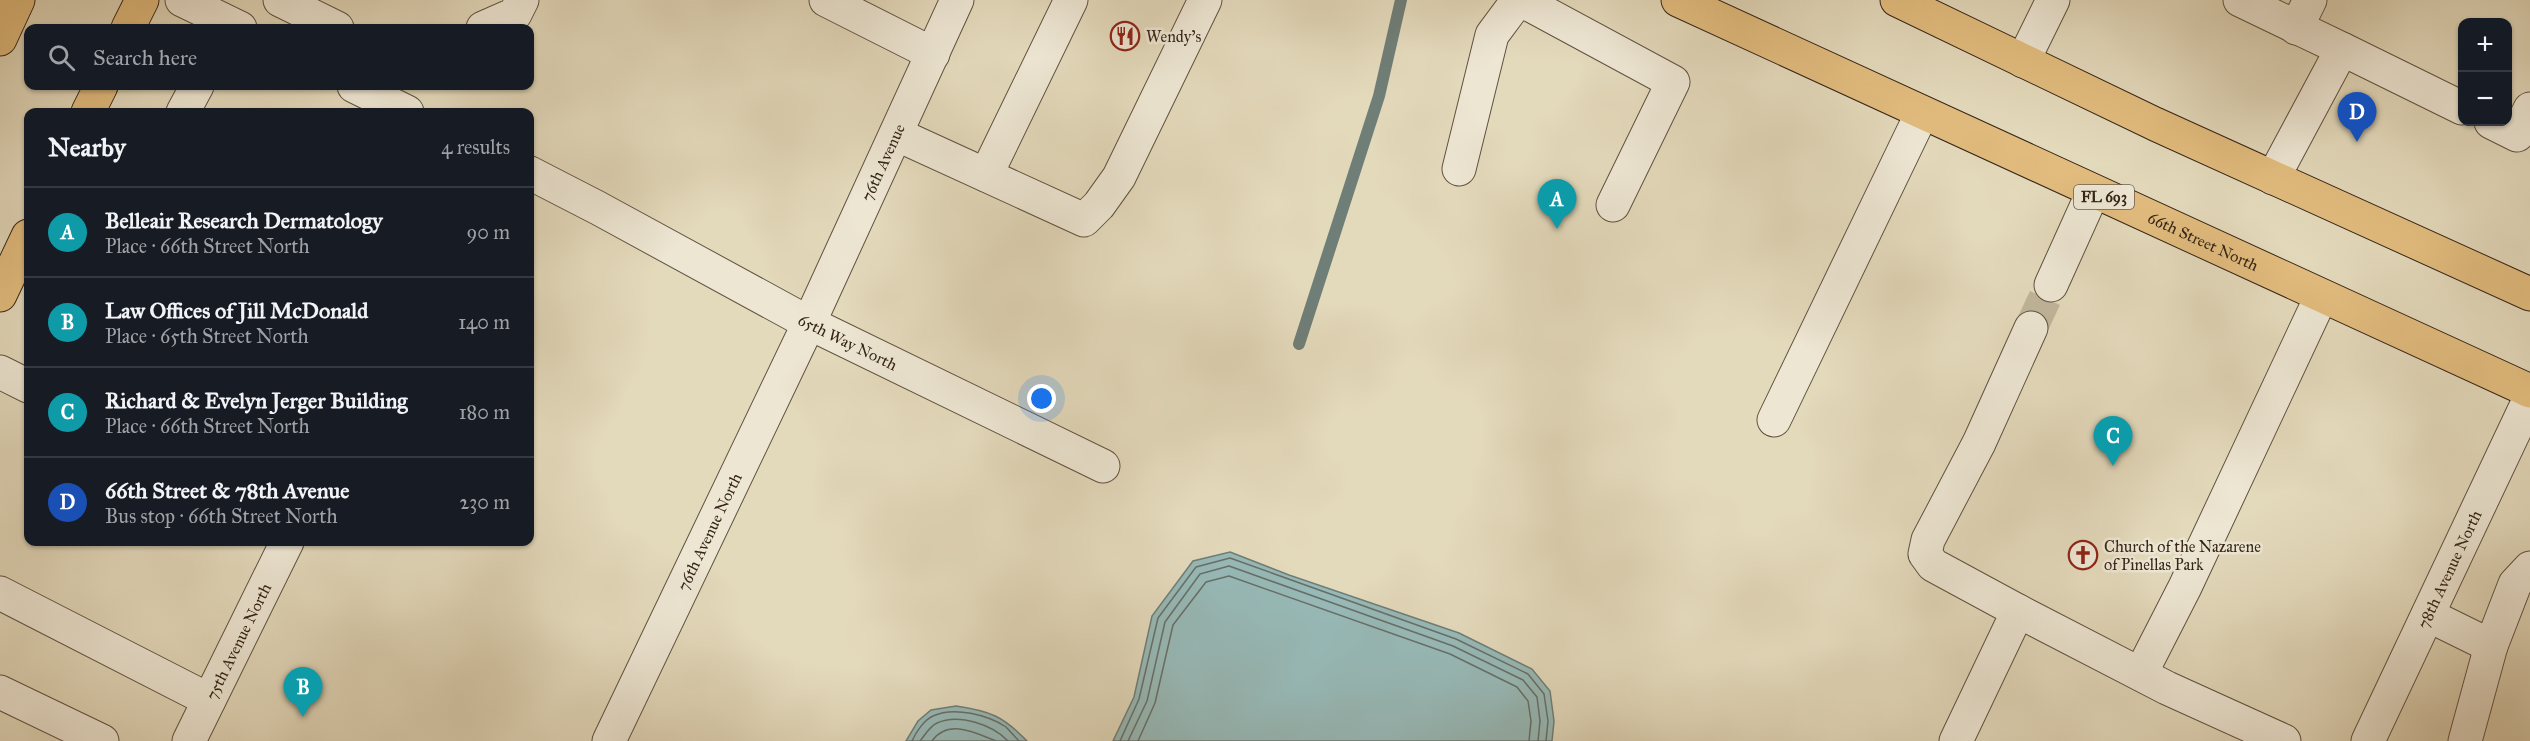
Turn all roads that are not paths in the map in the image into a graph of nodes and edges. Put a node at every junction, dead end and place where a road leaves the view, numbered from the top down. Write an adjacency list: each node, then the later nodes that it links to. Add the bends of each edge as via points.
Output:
1 (18, 0): 20 (main road)
2 (142, 0): 16 (main road)
3 (182, 0): 17 (street)
4 (280, 0): 18 (street)
5 (522, 0): 19 (street, via 515,14)
6 (826, 0): 22 (street)
7 (957, 0): 22 (street, 76th Avenue)
8 (1071, 0): 37 (street)
9 (1204, 0): 37 (street, via 1119,177 1084,220)
10 (1520, 0): 35 (street, via 1492,35); 40 (street, via 1673,82)
11 (1678, 0): 32 (main road, 66th Street North / FL 693)
12 (1897, 0): 23 (main road)
13 (2053, 0): 23 (street)
14 (2240, 0): 15 (street)
15 (2303, 14): 21 (street)
16 (130, 24)
17 (226, 24)
18 (329, 24)
19 (492, 24)
20 (0, 39)
21 (2342, 49): 28 (street); 38 (street)
22 (933, 54): 34 (street, 76th Avenue)
23 (2023, 61): 38 (main road)
24 (99, 90): 29 (main road)
25 (195, 90): 30 (street)
26 (366, 90): 27 (street)
27 (397, 100)
28 (2458, 106)
29 (90, 108)
30 (185, 108)
31 (2530, 109): 33 (street, via 2517,135)
32 (1922, 112): 39 (main road, 66th Street North / FL 693); 52 (street)
33 (2499, 126)
34 (896, 134): 37 (street); 46 (street, 76th Avenue)
35 (1459, 169)
36 (534, 175): 46 (street, 65th Way North)
37 (986, 175)
38 (2273, 178): 43 (main road)
39 (2093, 192): 42 (street); 45 (main road, 66th Street North / FL 693)
40 (1613, 205)
41 (24, 244): 44 (main road)
42 (2051, 285)
43 (2530, 294)
44 (0, 295)
45 (2321, 297): 50 (main road, 66th Street North / FL 693); 60 (street, via 2186,587)
46 (809, 323): 53 (street, 65th Way North); 65 (street, 76th Avenue North)
47 (2031, 328): 57 (street, via 1979,443 1928,540 1925,554 1933,565)
48 (0, 372): 49 (street)
49 (24, 384)
50 (2530, 391)
51 (2530, 398): 58 (street, 78th Avenue North)
52 (1774, 420)
53 (1103, 466)
54 (285, 546): 62 (street, 75th Avenue North)
55 (2530, 568): 59 (street, via 2515,584)
56 (0, 593): 62 (street)
57 (2018, 611): 60 (street); 66 (street)
58 (2428, 615): 59 (street); 68 (street, 78th Avenue North)
59 (2491, 646): 69 (street)
60 (2141, 673): 67 (street)
61 (0, 692): 63 (street)
62 (210, 700): 64 (street, 75th Avenue North)
63 (93, 739)
64 (189, 741)
65 (609, 741)
66 (1956, 741)
67 (2284, 741)
68 (2368, 741)
69 (2465, 741)

